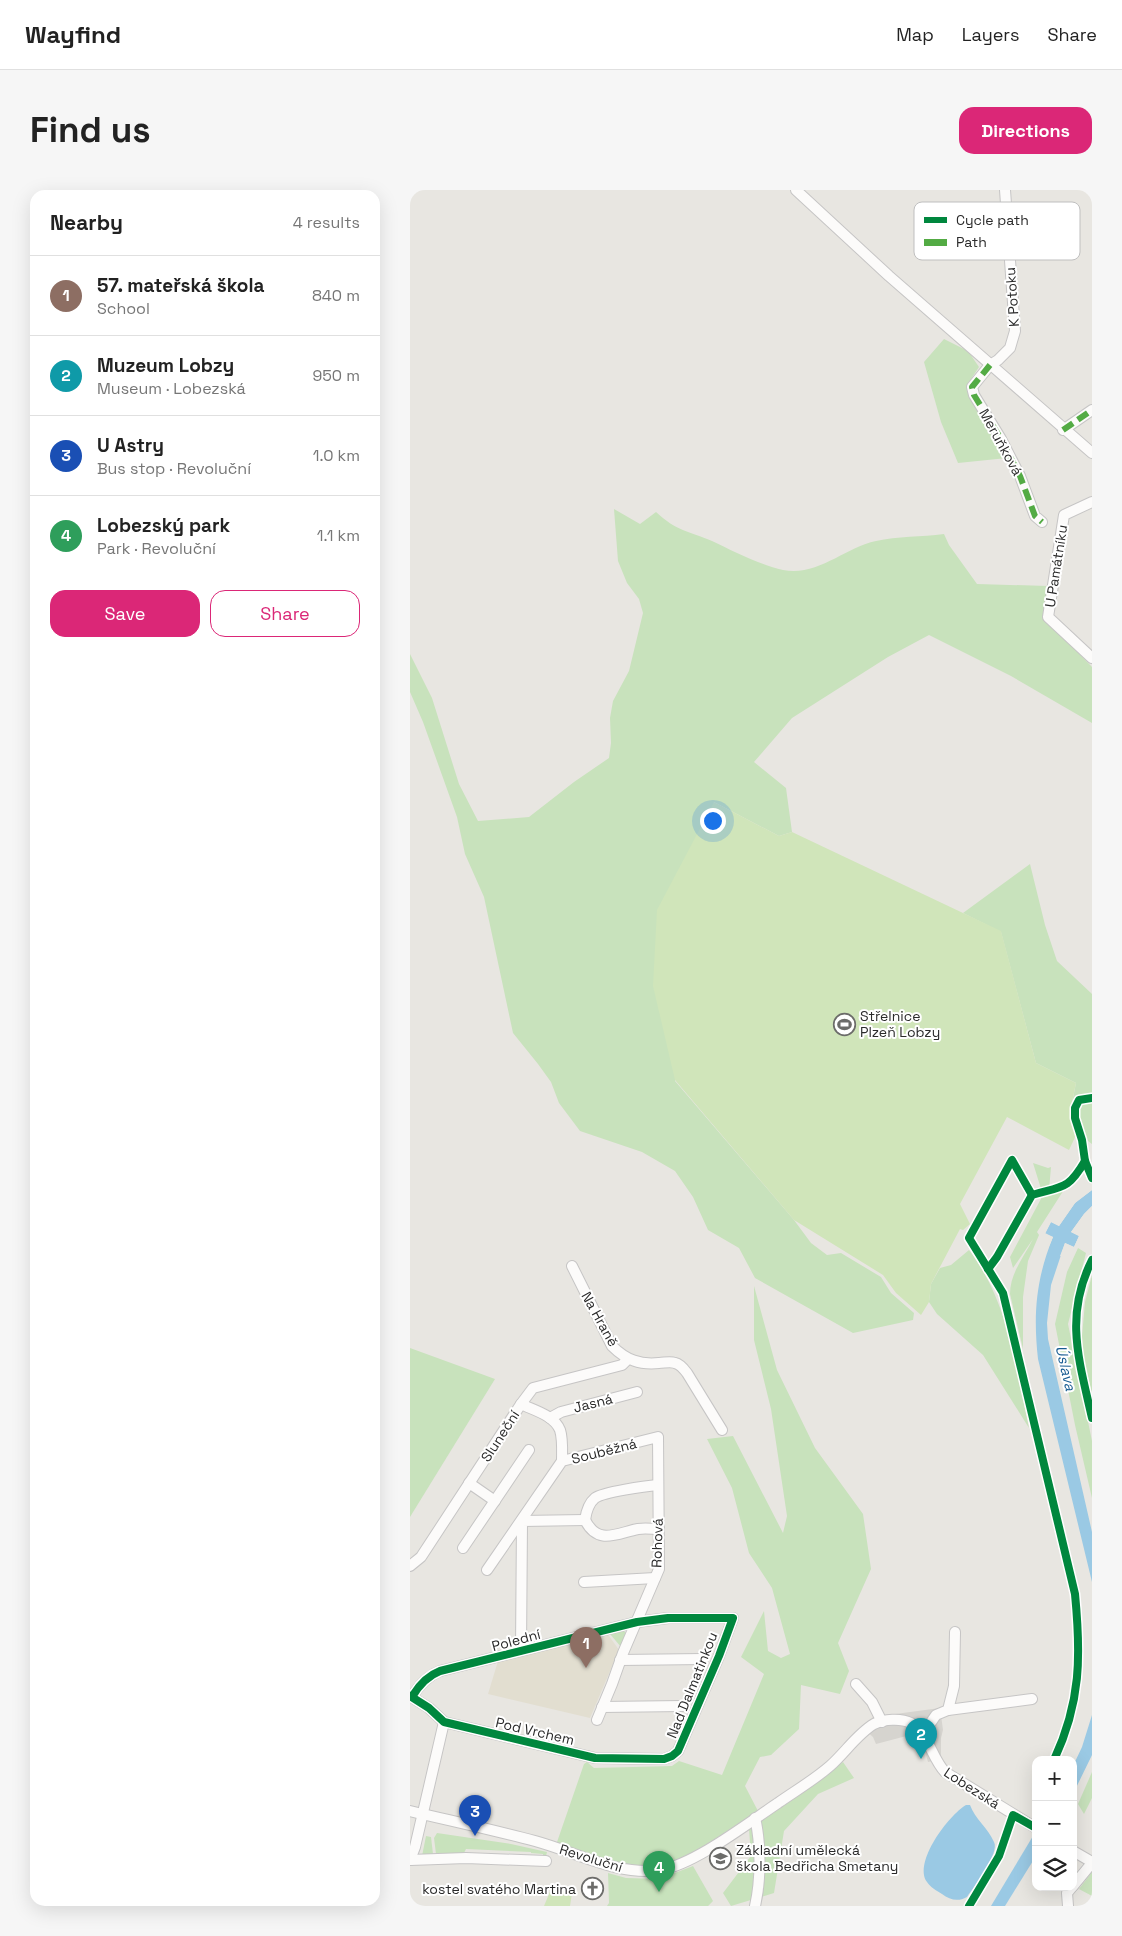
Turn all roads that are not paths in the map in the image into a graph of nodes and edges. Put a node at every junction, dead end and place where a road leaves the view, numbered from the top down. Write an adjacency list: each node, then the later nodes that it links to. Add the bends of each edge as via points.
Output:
1 (796, 190): 3 (street)
2 (1010, 260): 3 (street, K Potoku, via 1015,331 1010,348)
3 (990, 365): 5 (street); 8 (street, Meruňková, via 972,387 974,395 1020,476 1035,516)
4 (1092, 410): 5 (street)
5 (1063, 430): 6 (street)
6 (1092, 454)
7 (1092, 502): 9 (street, U Památníku, via 1064,515 1048,617)
8 (1042, 522)
9 (1092, 658)
10 (572, 1266): 11 (street, Na Hraně, via 607,1338)
11 (628, 1359): 13 (street, Sluneční, via 622,1365 533,1388); 15 (street, Na Hraně, via 644,1364 674,1362 680,1366)
12 (637, 1392): 14 (street, Jasná, via 560,1412)
13 (521, 1404): 14 (street); 19 (street, Sluneční)
14 (550, 1418): 18 (street, via 560,1430)
15 (722, 1430)
16 (658, 1437): 18 (street, Souběžná); 20 (street, Rohová)
17 (529, 1450): 21 (street)
18 (562, 1462): 23 (street, Souběžná)
19 (469, 1483): 21 (street); 26 (street, Sluneční, via 421,1557)
20 (658, 1485): 22 (street, via 597,1496); 24 (street, Rohová)
21 (494, 1501): 25 (street)
22 (584, 1520): 23 (street); 24 (street, via 598,1534 605,1536)
23 (522, 1521): 27 (street, Souběžná); 32 (street)
24 (659, 1529): 28 (street, Rohová, via 659,1570)
25 (463, 1548)
26 (410, 1566)
27 (487, 1570)
28 (655, 1578): 29 (street, Rohová); 30 (street)
29 (584, 1582)
30 (637, 1622): 32 (street, Polední); 34 (street); 45 (street, Nad Dalmatinkou, via 668,1618 733,1618 678,1751)
31 (955, 1632): 40 (street, via 954,1686)
32 (521, 1650): 36 (street, Polední, via 431,1674)
33 (703, 1659): 34 (street, Nad Dalmatinkou)
34 (620, 1660): 39 (street)
35 (856, 1684): 43 (street, via 872,1702)
36 (411, 1696): 42 (street, Pod Vrchem)
37 (1032, 1699): 40 (street)
38 (683, 1706): 39 (street, Nad Dalmatinkou)
39 (602, 1707): 41 (street)
40 (948, 1710): 44 (street, via 936,1715)
41 (596, 1720)
42 (444, 1722): 45 (street, Pod Vrchem, via 595,1758); 47 (street)
43 (882, 1722): 44 (street, via 911,1722); 48 (street, Revoluční, via 869,1728 829,1767)
44 (923, 1734): 49 (street, Lobezská, via 944,1772)
45 (664, 1759)
46 (410, 1811): 47 (street)
47 (423, 1814): 48 (street, Revoluční, via 533,1840 615,1866 650,1871 672,1867 692,1858); 51 (street, Revoluční)
48 (755, 1818): 56 (street, via 758,1884)
49 (1032, 1826)
50 (1077, 1854): 53 (street)
51 (410, 1860): 52 (street, Revoluční)
52 (546, 1861)
53 (1089, 1861): 54 (street)
54 (1077, 1880)
55 (1069, 1891): 57 (street)
56 (755, 1906)
57 (1068, 1906)

